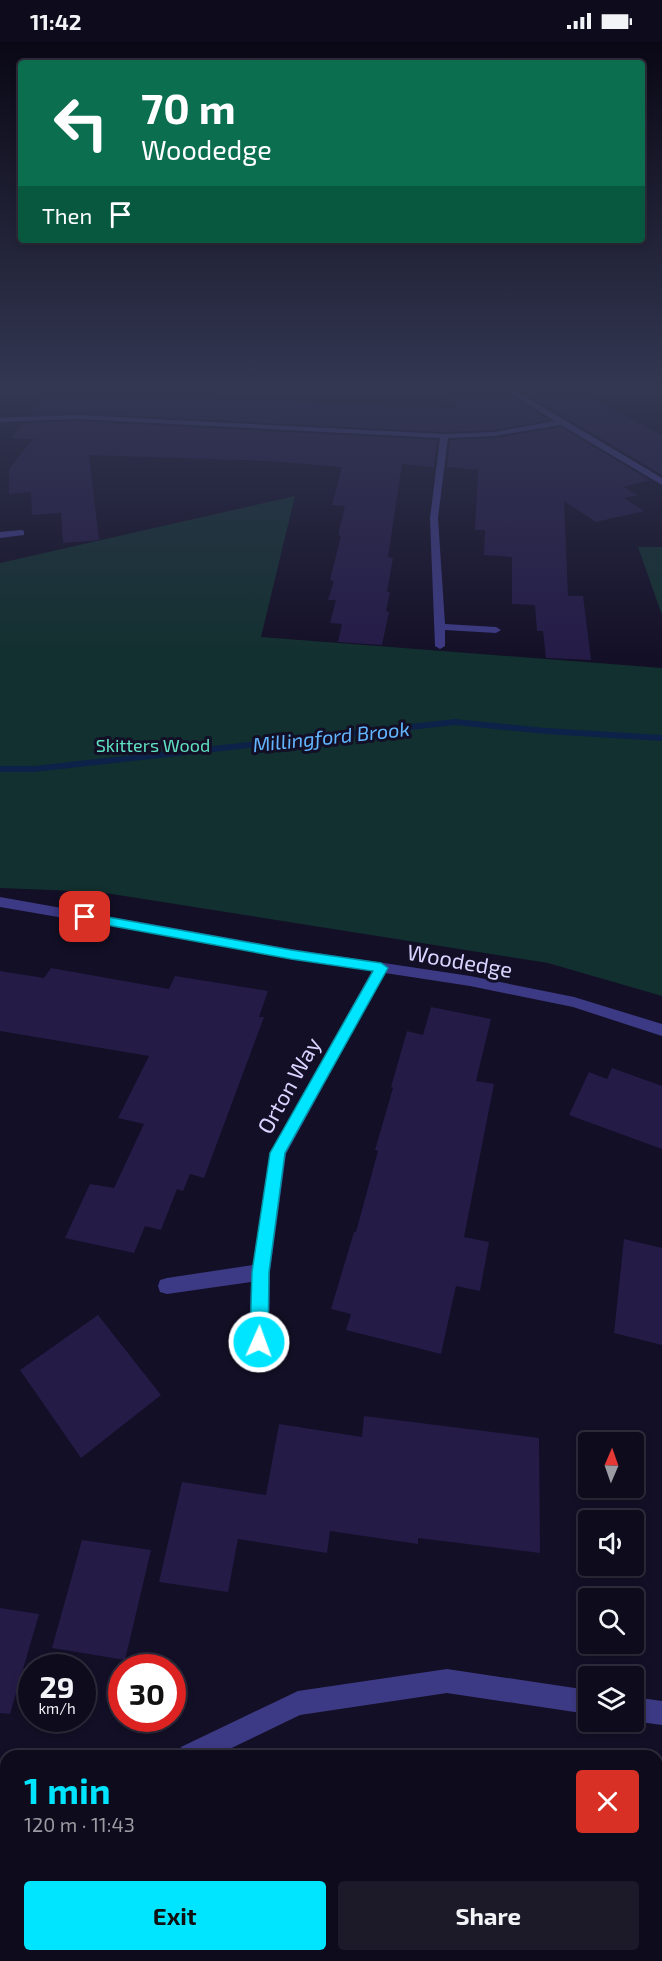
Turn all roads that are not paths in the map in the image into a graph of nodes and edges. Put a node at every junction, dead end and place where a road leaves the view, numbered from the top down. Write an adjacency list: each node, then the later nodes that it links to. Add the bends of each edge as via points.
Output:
1 (439, 481): 4 (street, via 434,518)
2 (21, 534): 3 (street)
3 (0, 535)
4 (440, 627): 5 (street); 6 (street)
5 (496, 630)
6 (440, 646)
7 (0, 902): 8 (street, Woodedge)
8 (381, 968): 9 (street, Woodedge, via 574,1002); 10 (street, Orton Way, via 278,1153)
9 (662, 1030)
10 (261, 1272): 11 (street); 12 (street, Orton Way)
11 (167, 1286)
12 (259, 1342)
13 (578, 1701): 16 (street, via 447,1681 298,1703)
14 (644, 1710): 15 (street)
15 (662, 1713)
16 (202, 1750)

